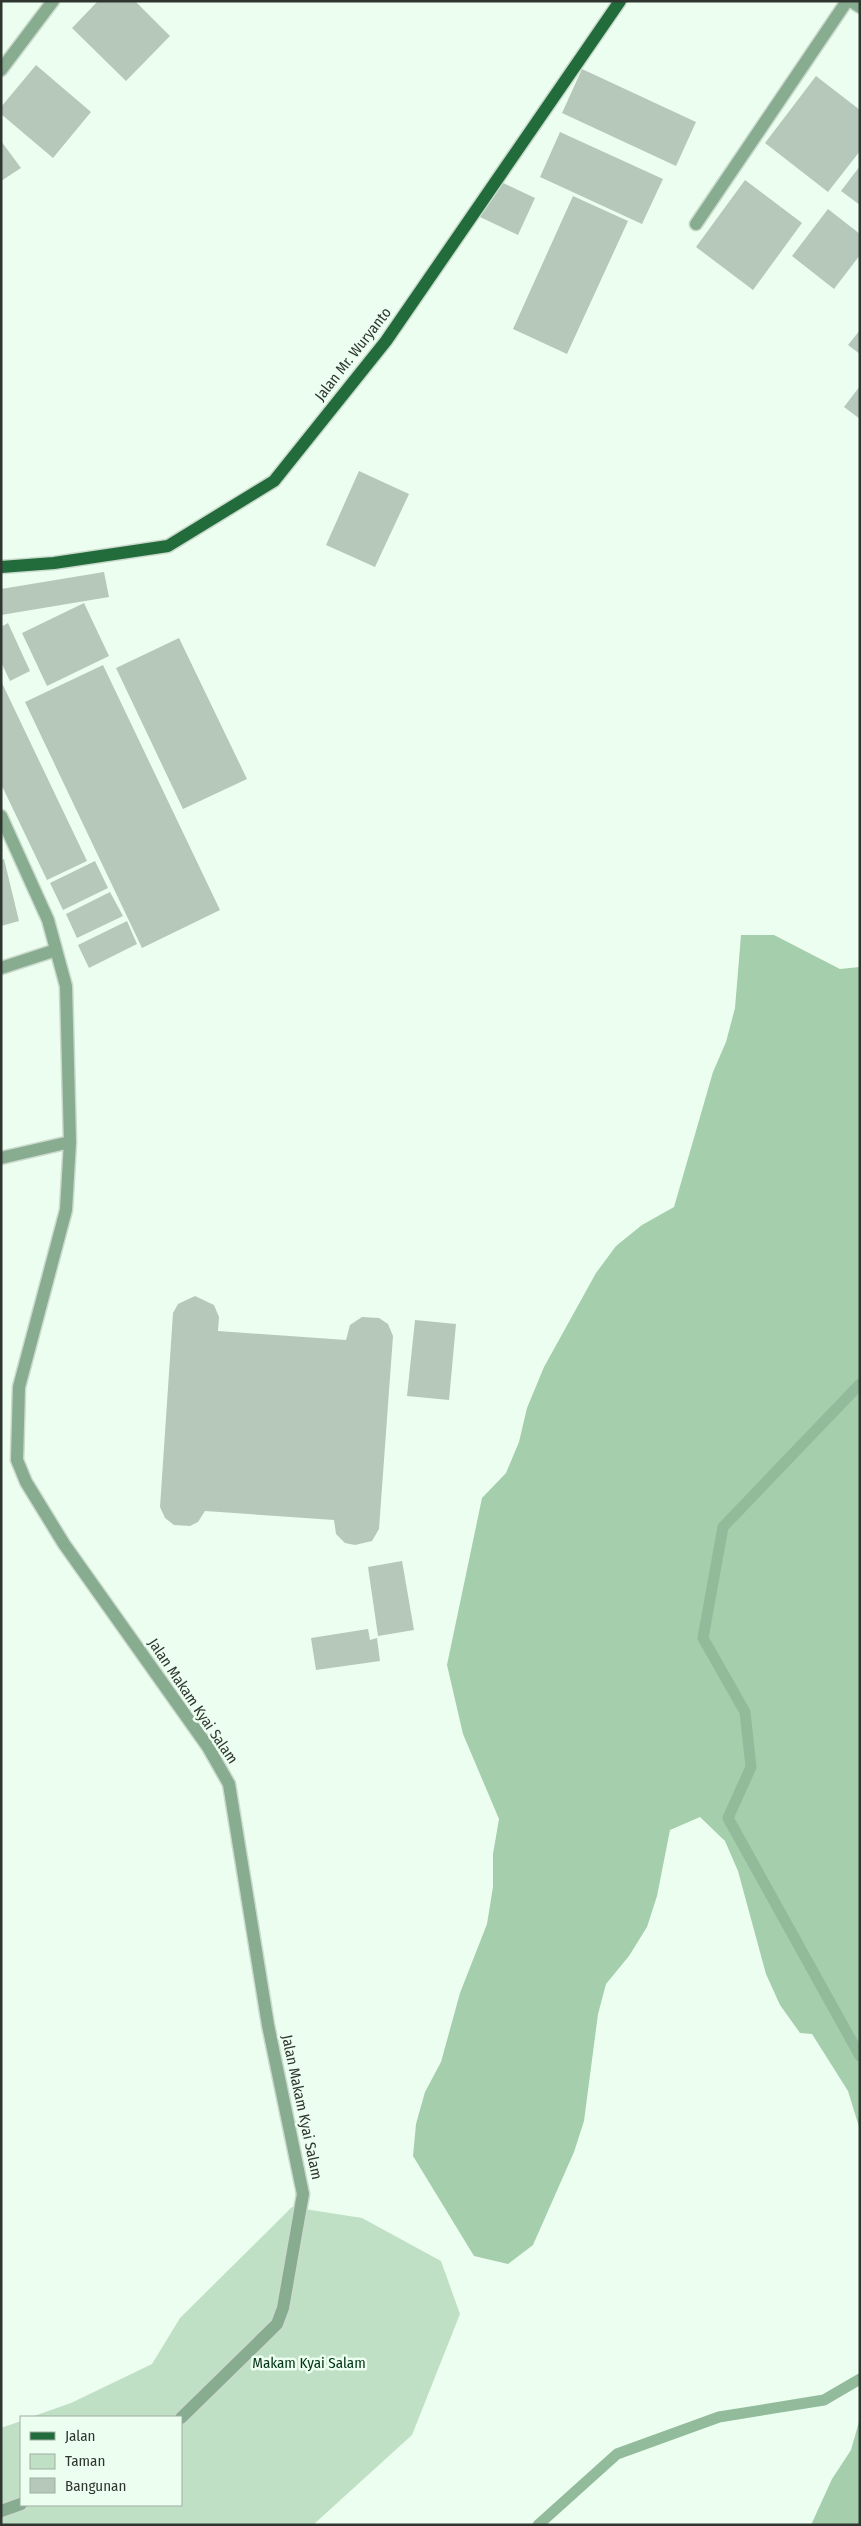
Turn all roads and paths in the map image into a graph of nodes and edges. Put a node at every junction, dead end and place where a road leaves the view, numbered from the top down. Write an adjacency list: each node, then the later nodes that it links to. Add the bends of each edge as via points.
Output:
1 (52, 1): 5 (street)
2 (620, 1): 7 (main road, Jalan Mr. Wuryanto, via 386,341 274,482 168,546 54,563)
3 (849, 1): 4 (street); 6 (street)
4 (860, 7)
5 (1, 70)
6 (696, 224)
7 (1, 567)
8 (1, 816): 9 (street, Jalan Makam Kyai Salam, via 48,920)
9 (56, 950): 10 (street); 11 (street, Jalan Makam Kyai Salam, via 66,986)
10 (1, 968)
11 (70, 1142): 12 (street); 13 (street, Jalan Makam Kyai Salam, via 66,1210 19,1387 18,1460 26,1482 64,1544 208,1747 229,1784 268,2025 303,2194 284,2308 278,2324)
12 (1, 1158)
13 (182, 2417)
14 (20, 2504): 15 (street)
15 (1, 2511)

